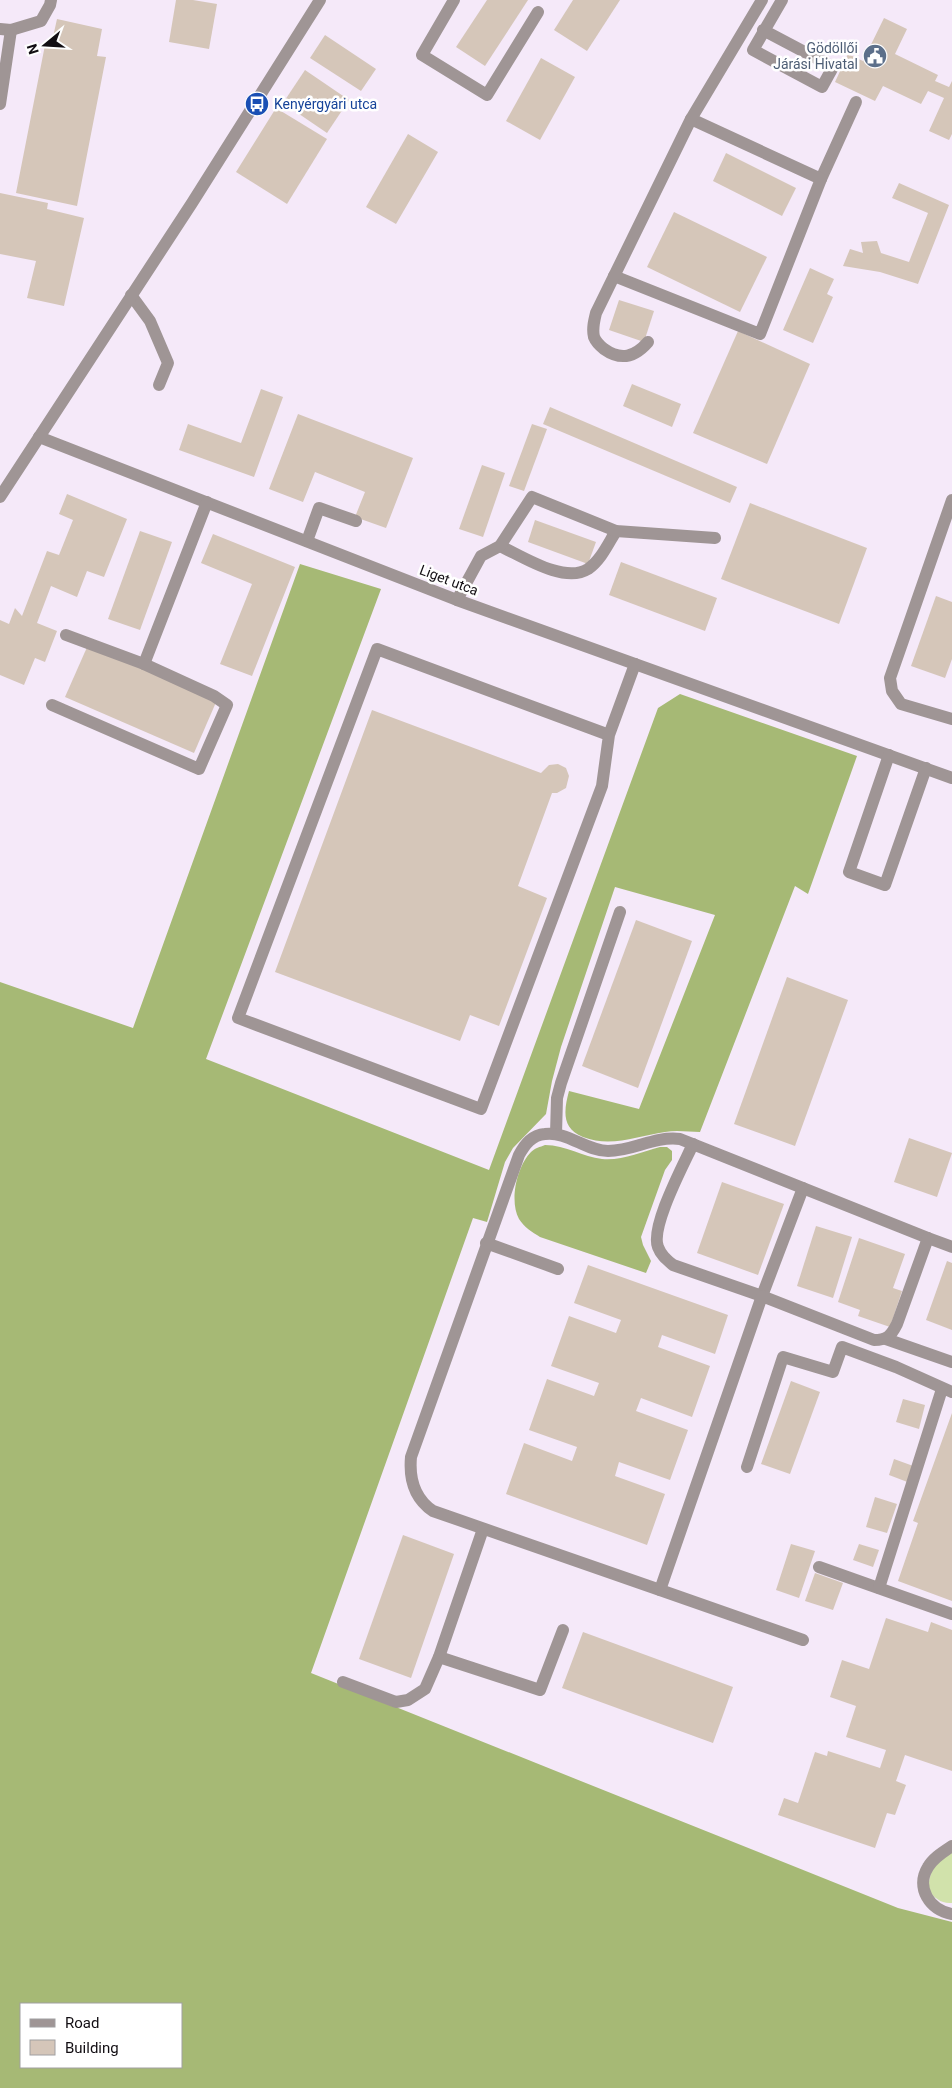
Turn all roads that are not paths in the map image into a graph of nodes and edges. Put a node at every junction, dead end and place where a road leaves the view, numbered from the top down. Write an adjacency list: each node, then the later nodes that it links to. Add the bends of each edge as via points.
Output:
1 (51, 0): 7 (street, via 41,22)
2 (320, 0): 14 (street)
3 (454, 0): 6 (street, via 422,54 487,95)
4 (762, 0): 11 (street)
5 (782, 0): 8 (street)
6 (538, 12)
7 (5, 30): 10 (street)
8 (763, 30): 8 (street, via 753,50 822,87 833,67)
9 (856, 102): 12 (street)
10 (0, 104)
11 (691, 119): 12 (street); 13 (street)
12 (821, 179): 13 (street, via 760,334)
13 (614, 276): 15 (street, via 596,313 593,326 598,344 625,357 641,350)
14 (131, 295): 16 (street, via 150,321 168,363); 17 (street)
15 (648, 342)
16 (159, 384)
17 (39, 437): 18 (street); 20 (street, Liget utca)
18 (0, 497)
19 (952, 500): 31 (street, via 890,678 892,691 902,704)
20 (207, 502): 24 (street, Liget utca); 28 (street)
21 (356, 521): 24 (street, via 319,508)
22 (616, 531): 23 (street); 25 (street, via 598,559 578,573 552,570); 25 (street, via 532,496)
23 (715, 538)
24 (307, 542): 26 (street, Liget utca)
25 (500, 546): 26 (street, via 481,556)
26 (457, 600): 29 (street, Liget utca)
27 (66, 635): 28 (street)
28 (144, 664): 30 (street, via 227,705 199,769)
29 (636, 664): 32 (street); 33 (street, Liget utca)
30 (52, 706)
31 (952, 720)
32 (610, 735): 32 (street, via 602,786 481,1109 238,1018 377,649)
33 (889, 755): 34 (street, Liget utca); 34 (street, via 849,872 885,885)
34 (926, 768): 35 (street, Liget utca)
35 (952, 778)
36 (620, 912): 37 (street, via 561,1083)
37 (556, 1134): 38 (street, via 593,1149 607,1151 666,1137); 41 (street, via 538,1135 524,1146)
38 (693, 1144): 39 (street); 44 (street, via 660,1218 657,1246 662,1256 673,1265)
39 (802, 1188): 40 (street); 44 (street)
40 (928, 1238): 42 (street); 45 (street, via 897,1324)
41 (486, 1243): 43 (street); 49 (street, via 410,1457 417,1496 423,1504 433,1511)
42 (952, 1247)
43 (558, 1269)
44 (762, 1296): 45 (street, via 868,1338); 52 (street)
45 (886, 1339): 46 (street)
46 (952, 1362)
47 (947, 1390): 48 (street, via 842,1347 833,1372 783,1357); 51 (street)
48 (747, 1467)
49 (483, 1529): 52 (street); 56 (street)
50 (819, 1567): 51 (street)
51 (879, 1588): 53 (street)
52 (660, 1590): 55 (street)
53 (952, 1614)
54 (563, 1630): 56 (street, via 540,1690)
55 (803, 1640)
56 (439, 1657): 57 (street, via 425,1689 408,1700 396,1702)
57 (343, 1682)
58 (952, 1846): 59 (street, via 929,1865 923,1884 932,1906)
59 (952, 1914)

